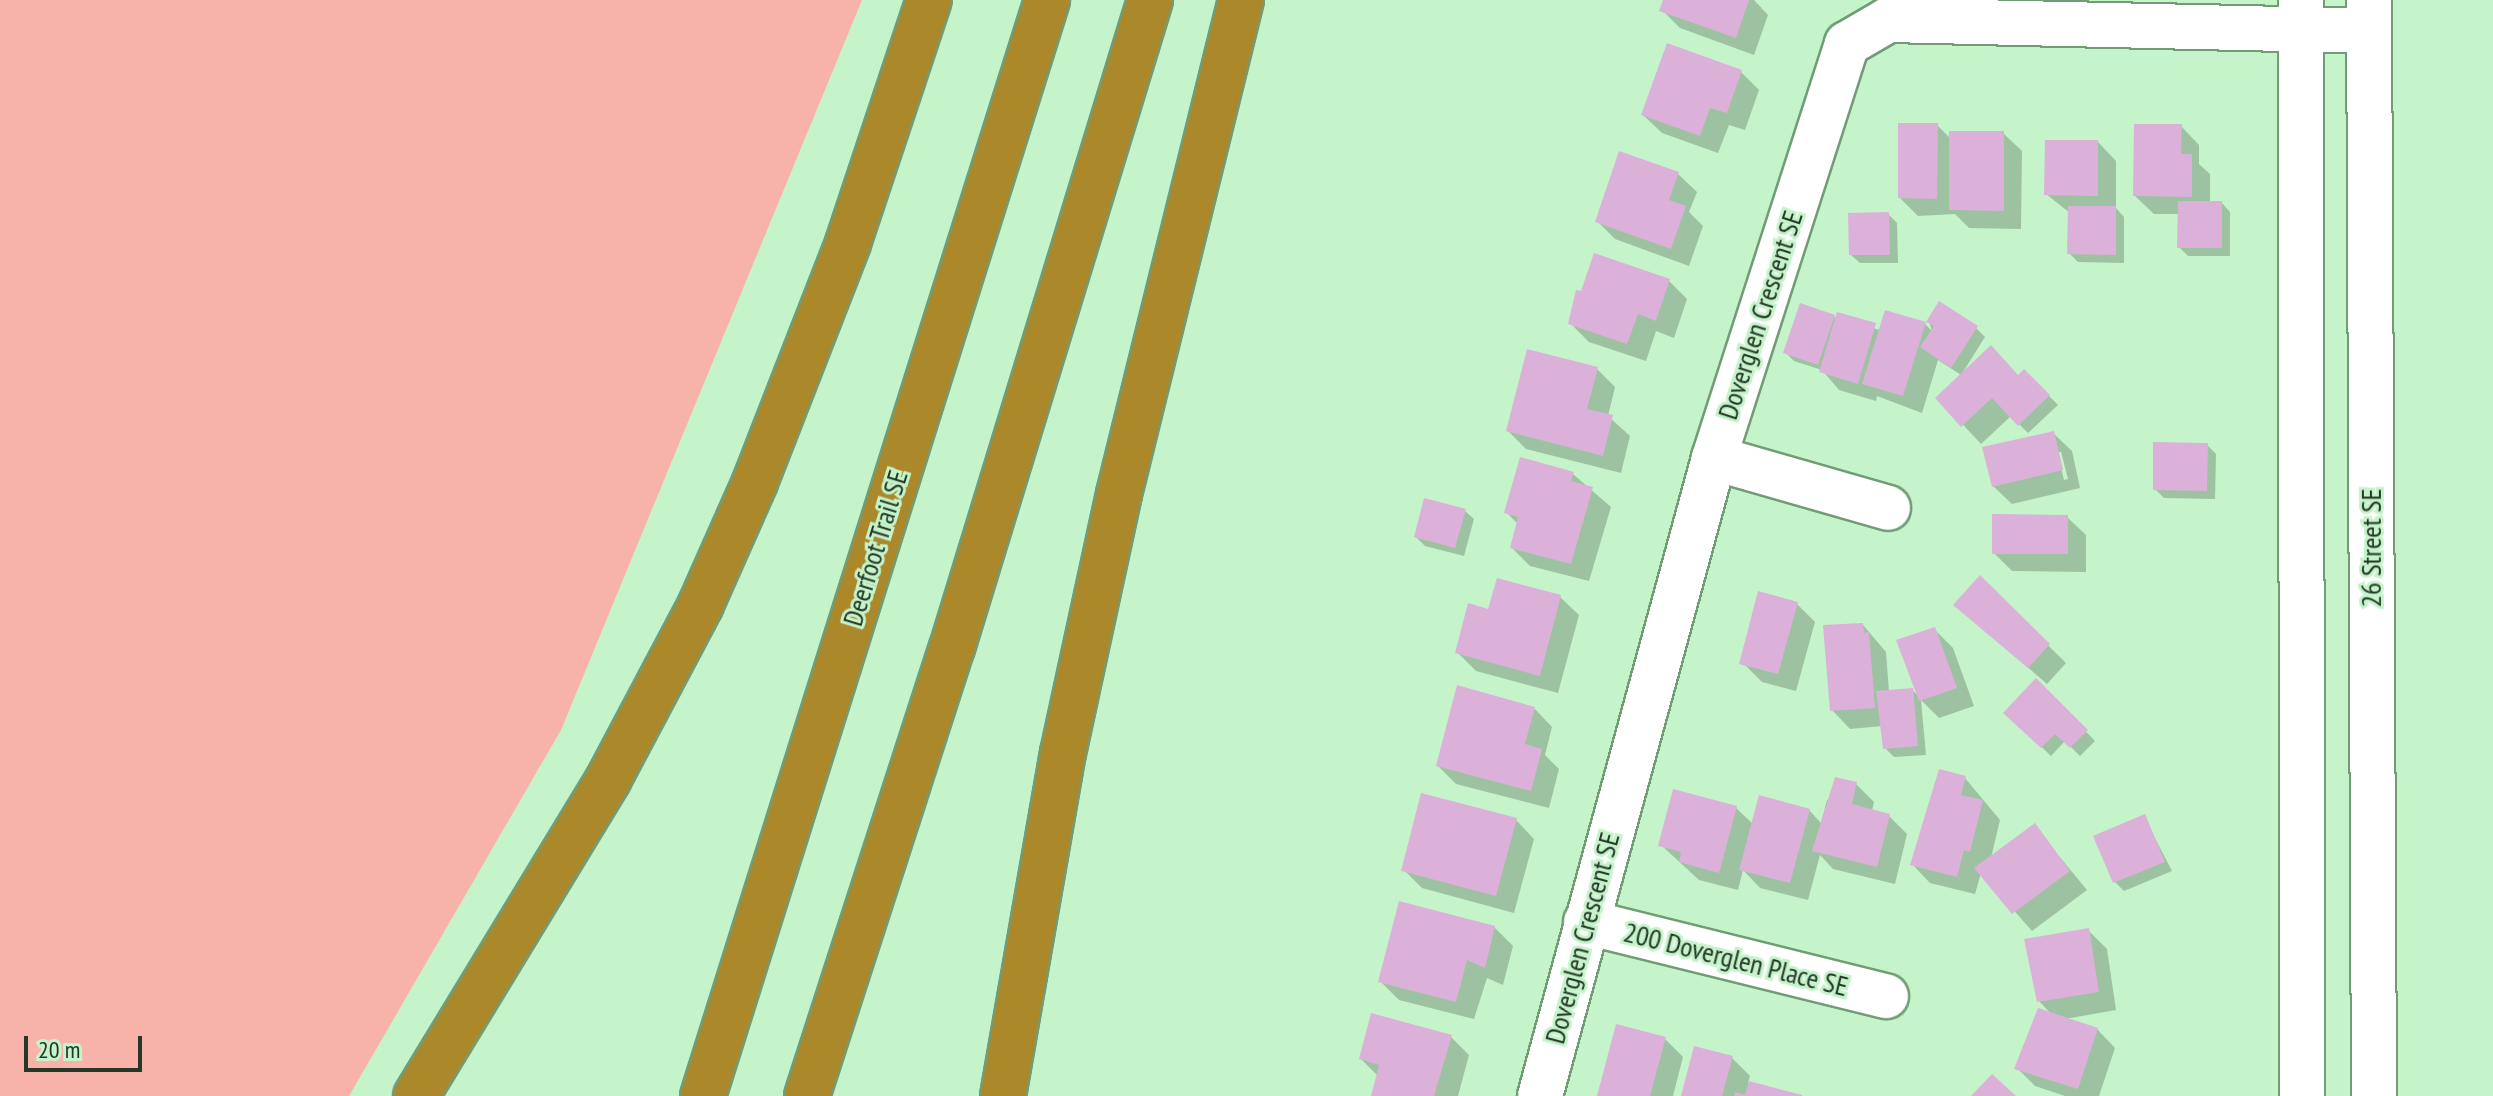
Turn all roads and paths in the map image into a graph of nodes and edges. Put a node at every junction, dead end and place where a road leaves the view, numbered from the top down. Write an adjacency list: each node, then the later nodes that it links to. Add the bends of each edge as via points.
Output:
1 (929, 0): 12 (highway, via 848,243 755,482 701,604 608,780)
2 (1047, 0): 13 (highway, Deerfoot Trail SE)
3 (1150, 0): 14 (highway, via 952,648)
4 (1241, 0): 15 (highway, via 1119,494 1063,753)
5 (2166, 13): 6 (street, Doverglen Crescent SE); 8 (street, Doverglen Crescent SE, via 1888,20 1847,44)
6 (2301, 16): 7 (street, Doverglen Crescent SE); 17 (street)
7 (2368, 16): 18 (street, 26 Street SE)
8 (1714, 458): 9 (street); 10 (street, Doverglen Crescent SE)
9 (1888, 508)
10 (1586, 922): 11 (street, 200 Doverglen Place SE); 16 (street, Doverglen Crescent SE)
11 (1886, 996)
12 (416, 1096)
13 (703, 1096)
14 (807, 1096)
15 (1003, 1096)
16 (1540, 1096)
17 (2302, 1096)
18 (2374, 1096)

